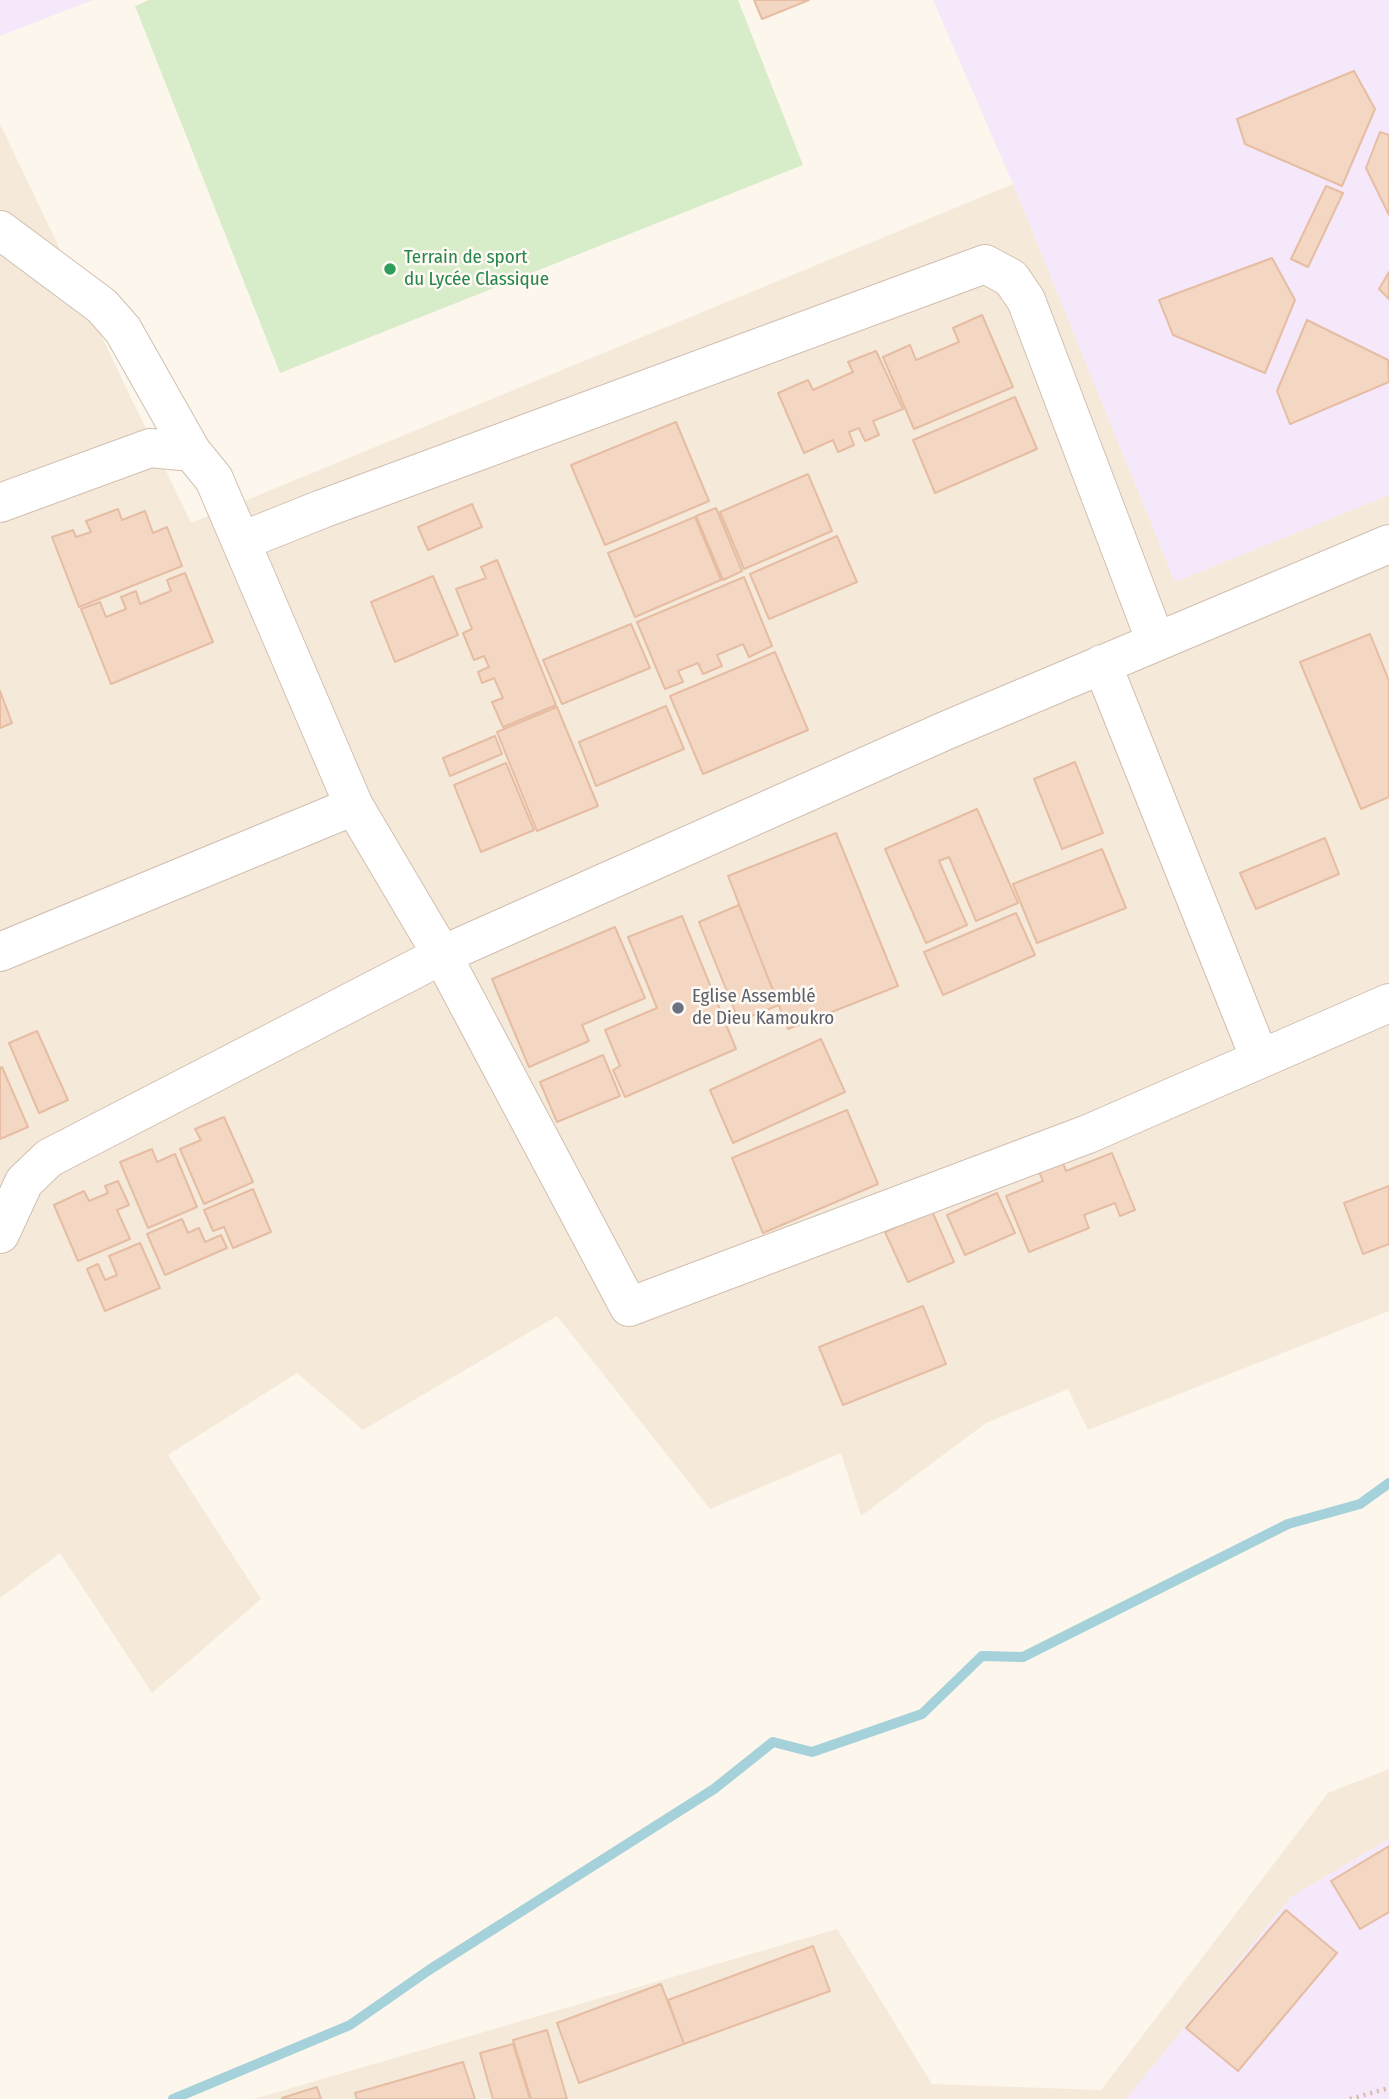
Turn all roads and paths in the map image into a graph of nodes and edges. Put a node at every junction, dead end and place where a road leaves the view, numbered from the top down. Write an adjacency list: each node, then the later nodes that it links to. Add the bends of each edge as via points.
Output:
1 (0, 230): 2 (street, via 102,306 123,330)
2 (192, 452): 3 (street, via 150,448); 4 (street, via 214,480)
3 (0, 503)
4 (242, 541): 6 (street, via 985,264 1011,278 1026,300); 8 (street)
5 (1389, 544): 6 (street)
6 (1156, 642): 7 (street)
7 (1102, 664): 10 (street); 12 (street)
8 (354, 806): 9 (street); 10 (street)
9 (0, 952)
10 (442, 955): 12 (street, via 629,1307 1088,1134); 13 (street, via 49,1158 24,1182)
11 (1389, 1003): 12 (street)
12 (1259, 1059)
13 (0, 1234)
14 (1389, 2088): 15 (path)
15 (1350, 2099)

